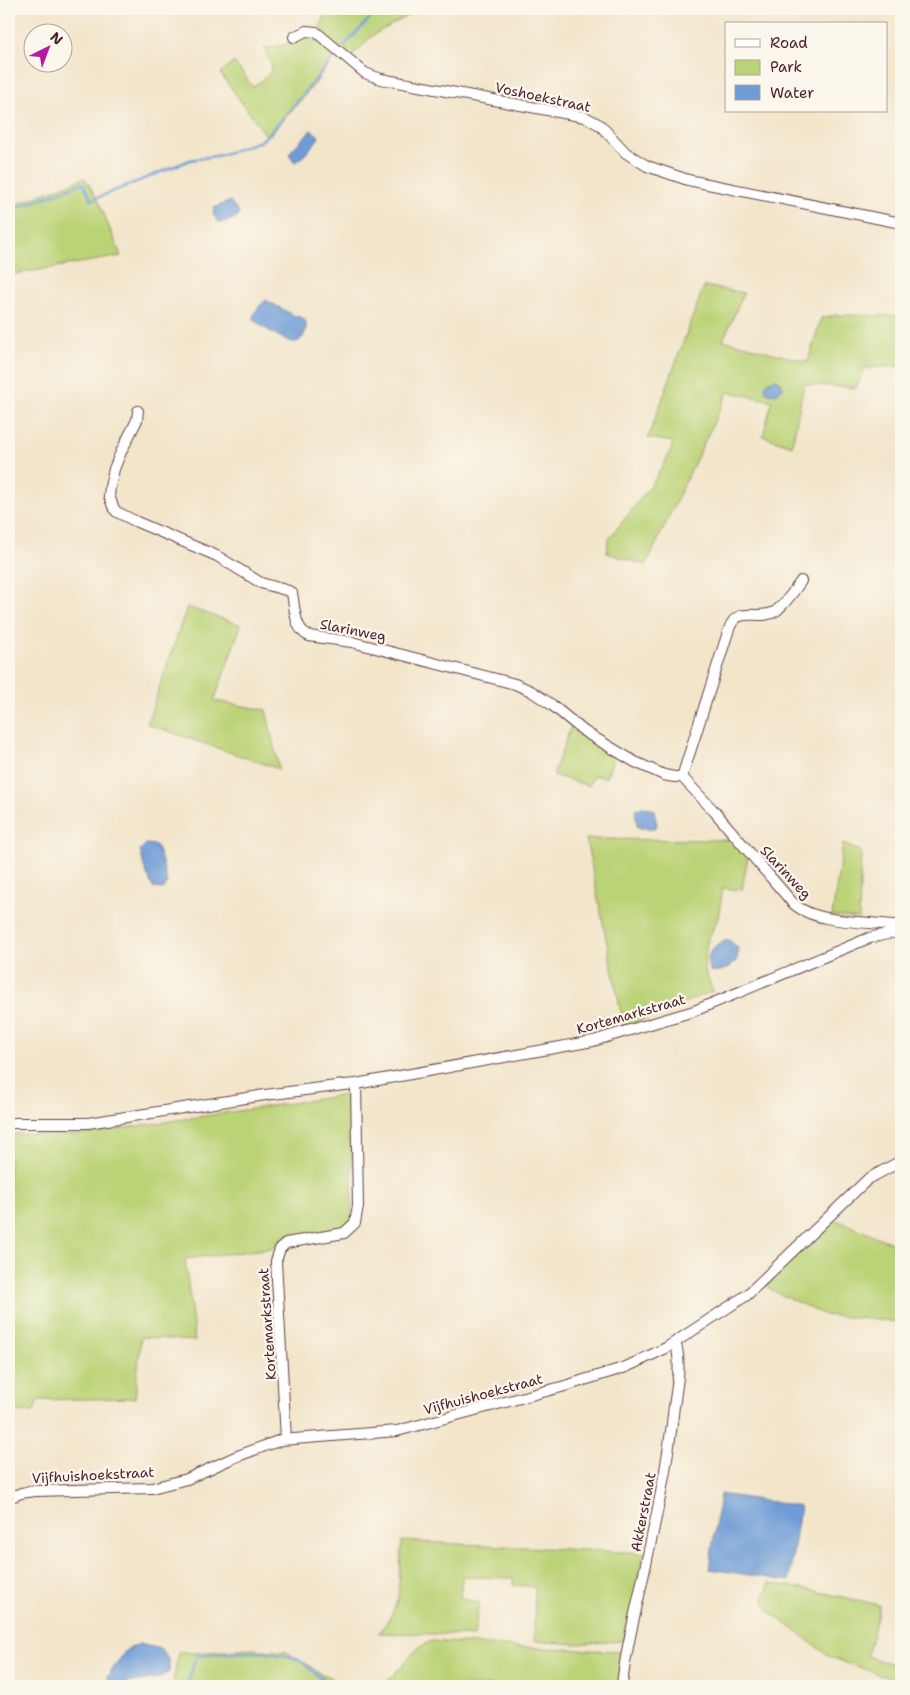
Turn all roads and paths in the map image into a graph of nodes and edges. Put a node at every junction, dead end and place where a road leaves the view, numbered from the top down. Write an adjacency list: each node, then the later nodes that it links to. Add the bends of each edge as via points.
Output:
1 (294, 37): 2 (street, Voshoekstraat, via 306,31 316,32 365,73 381,79 585,117 600,125 626,153 647,166 688,180)
2 (901, 223)
3 (138, 411): 5 (street, Slarinweg, via 110,487 111,505 117,512 218,556 261,582 289,591 298,626 304,634 360,644 515,684 531,691 591,736 635,762 664,775)
4 (801, 581): 5 (street, via 776,610 766,615 734,618)
5 (682, 777): 6 (street, Slarinweg, via 796,906 824,918)
6 (901, 926)
7 (901, 931): 8 (street, Kortemarkstraat, via 869,938 694,1011 593,1041)
8 (356, 1084): 9 (street, Kortemarkstraat, via 88,1123); 12 (street, Kortemarkstraat, via 358,1206 355,1223 344,1233 286,1243 280,1249 276,1262)
9 (9, 1123)
10 (901, 1161): 11 (street, Vijfhuishoekstraat, via 868,1179 747,1296)
11 (675, 1342): 12 (street, Vijfhuishoekstraat, via 609,1373 396,1431); 14 (street, Akkerstraat, via 678,1371 671,1437)
12 (286, 1438): 13 (street, Vijfhuishoekstraat, via 187,1479 152,1488 35,1491)
13 (9, 1498)
14 (622, 1686)

